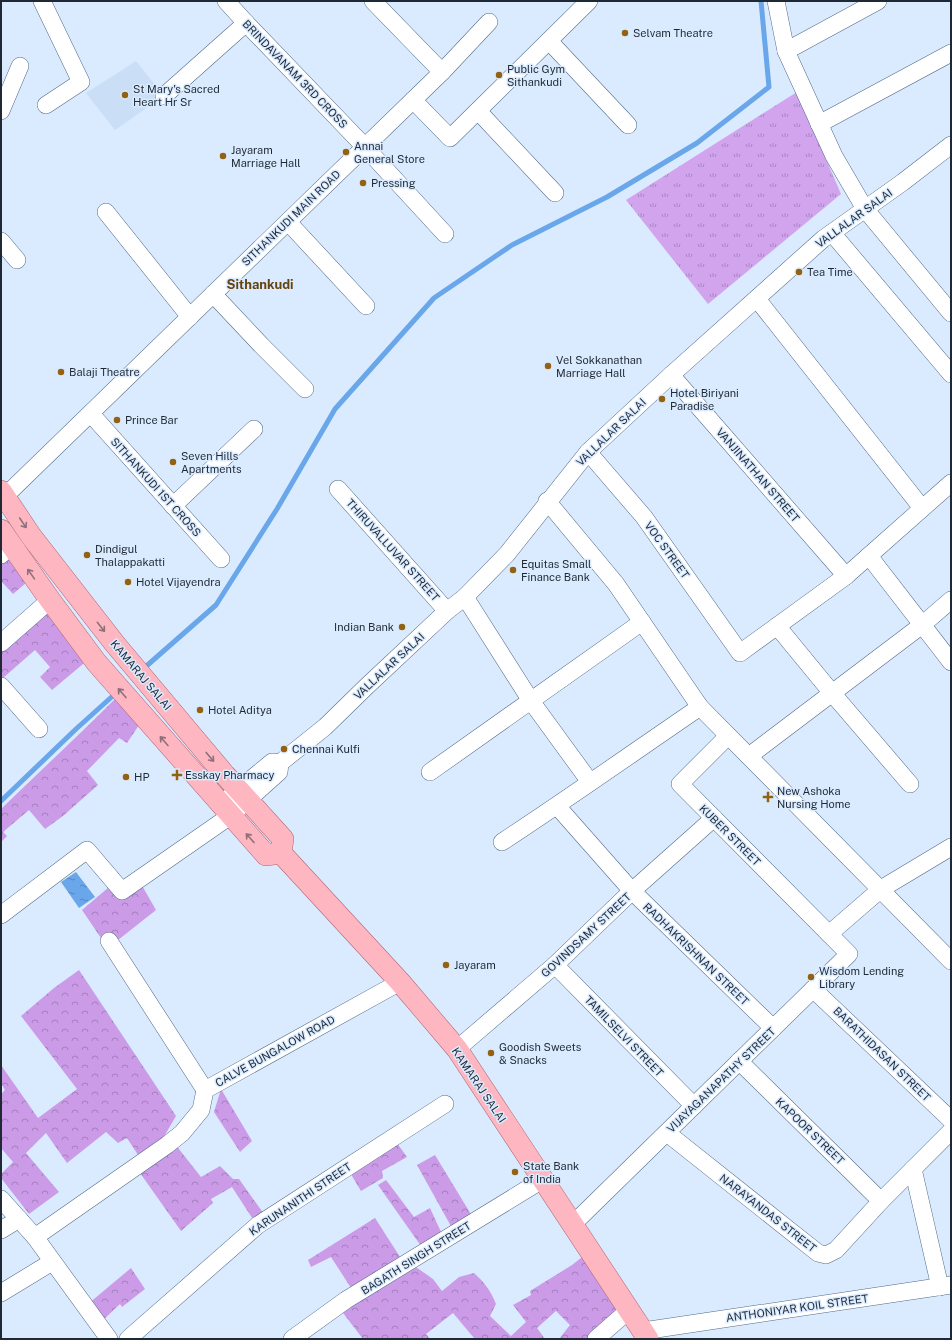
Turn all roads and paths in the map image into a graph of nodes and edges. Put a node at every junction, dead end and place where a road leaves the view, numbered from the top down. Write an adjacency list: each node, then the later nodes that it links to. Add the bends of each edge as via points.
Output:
1 (42, 1): 16 (street, via 81,82)
2 (226, 1): 8 (street, BRINDAVANAM 3RD CROSS)
3 (373, 1): 13 (street)
4 (776, 1): 10 (street)
5 (878, 1): 10 (street)
6 (581, 4): 9 (street)
7 (489, 22): 13 (street, SITHANKUDI MAIN ROAD)
8 (246, 24): 14 (street); 22 (street, BRINDAVANAM 3RD CROSS)
9 (549, 41): 18 (street); 20 (street)
10 (786, 51): 19 (street)
11 (951, 53): 19 (street)
12 (20, 66): 17 (street)
13 (442, 72): 15 (street, SITHANKUDI MAIN ROAD)
14 (164, 96)
15 (413, 100): 18 (street, via 450,138); 22 (street, SITHANKUDI MAIN ROAD)
16 (46, 105)
17 (1, 111)
18 (478, 111): 23 (street)
19 (819, 124): 24 (street, via 834,156)
20 (628, 125)
21 (951, 145): 24 (street, VALLALAR SALAI)
22 (365, 147): 26 (street, SITHANKUDI MAIN ROAD); 28 (street, BRINDAVANAM 3RD CROSS)
23 (555, 193)
24 (865, 209): 27 (street, VALLALAR SALAI); 34 (street)
25 (106, 212): 35 (street)
26 (288, 222): 31 (street, SITHANKUDI MAIN ROAD); 33 (street)
27 (832, 233): 32 (street, VALLALAR SALAI); 36 (street)
28 (445, 234)
29 (1, 241): 30 (street)
30 (17, 260)
31 (213, 294): 35 (street, SITHANKUDI MAIN ROAD); 38 (street)
32 (757, 299): 37 (street, VALLALAR SALAI); 47 (street)
33 (366, 306)
34 (951, 313)
35 (190, 317): 39 (street, SITHANKUDI MAIN ROAD)
36 (951, 374)
37 (671, 375): 41 (street, VALLALAR SALAI); 51 (street, VANJINATHAN STREET)
38 (305, 389)
39 (90, 414): 44 (street, SITHANKUDI MAIN ROAD); 46 (street, SITHANKUDI 1ST CROSS)
40 (254, 429): 46 (street)
41 (588, 452): 45 (street, VALLALAR SALAI); 58 (street, VOC STREET, via 644,517 740,653)
42 (951, 482): 47 (street)
43 (338, 489): 55 (street, THIRUVALLUVAR STREET)
44 (2, 496): 71 (main road, KAMARAJ SALAI, one-way to 71, via 115,644)
45 (548, 502): 52 (street, VALLALAR SALAI, via 507,554); 56 (street, via 616,584)
46 (173, 506): 50 (street, SITHANKUDI 1ST CROSS)
47 (922, 508): 49 (street)
48 (5, 543): 53 (main road, one-way to 48)
49 (868, 556): 51 (street); 57 (street)
50 (221, 559)
51 (846, 576): 58 (street)
52 (465, 597): 55 (street, VALLALAR SALAI); 63 (street)
53 (50, 600): 59 (street); 73 (main road, one-way to 53, via 96,662)
54 (951, 600): 57 (street)
55 (447, 612): 71 (street, VALLALAR SALAI, via 325,727 280,764 272,762)
56 (642, 622): 63 (street); 64 (street)
57 (922, 625): 60 (street); 62 (street)
58 (777, 626): 62 (street)
59 (1, 642)
60 (951, 662)
61 (1, 686): 65 (street)
62 (832, 693): 67 (street); 70 (street)
63 (531, 701): 68 (street); 69 (street)
64 (700, 707): 66 (street); 69 (street)
65 (40, 729)
66 (728, 736): 67 (street); 74 (street, KUBER STREET, via 680,784)
67 (749, 756): 78 (street)
68 (430, 772)
69 (590, 782): 72 (street)
70 (910, 784)
71 (243, 795): 73 (street, VALLALAR SALAI); 77 (main road, KAMARAJ SALAI, via 283,839)
72 (557, 806): 75 (street); 79 (street, RADHAKRISHNAN STREET)
73 (225, 810): 77 (main road, one-way to 73, via 266,855); 80 (street, VALLALAR SALAI, via 122,891 87,850)
74 (714, 818): 79 (street, GOVINDSAMY STREET); 81 (street, KUBER STREET)
75 (502, 842)
76 (951, 847): 78 (street)
77 (282, 853): 85 (main road, KAMARAJ SALAI)
78 (881, 889): 81 (street); 83 (street)
79 (632, 891): 84 (street, GOVINDSAMY STREET); 87 (street, RADHAKRISHNAN STREET)
80 (1, 914)
81 (829, 934): 86 (street, VIJAYAGANAPATHY STREET, via 849,954)
82 (109, 942): 90 (street)
83 (951, 961)
84 (555, 965): 88 (street, GOVINDSAMY STREET); 92 (street, TAMILSELVI STREET)
85 (400, 982): 88 (main road, KAMARAJ SALAI); 90 (street, CALVE BUNGALOW ROAD)
86 (813, 989): 87 (street, VIJAYAGANAPATHY STREET); 93 (street, BARATHIDASAN STREET)
87 (773, 1028): 89 (street, VIJAYAGANAPATHY STREET)
88 (457, 1049): 97 (main road, KAMARAJ SALAI)
89 (739, 1061): 92 (street, VIJAYAGANAPATHY STREET); 99 (street, KAPOOR STREET)
90 (205, 1090): 103 (street, CALVE BUNGALOW ROAD, via 201,1110 182,1133)
91 (445, 1104): 110 (street, KARUNANITHI STREET, via 258,1225)
92 (694, 1106): 95 (street, VIJAYAGANAPATHY STREET)
93 (951, 1120)
94 (951, 1131): 96 (street, NARAYANDAS STREET)
95 (666, 1133): 99 (street, NARAYANDAS STREET, via 818,1253 826,1255 836,1250); 101 (street, VIJAYAGANAPATHY STREET)
96 (913, 1169): 99 (street, NARAYANDAS STREET); 105 (street)
97 (542, 1180): 101 (main road, KAMARAJ SALAI); 111 (street, BAGATH SINGH STREET, via 346,1300)
98 (1, 1199): 100 (street)
99 (882, 1201)
100 (19, 1219): 102 (street); 103 (street)
101 (572, 1225): 107 (main road, KAMARAJ SALAI)
102 (1, 1230)
103 (35, 1238): 104 (street)
104 (52, 1262): 106 (street); 109 (street)
105 (946, 1286): 108 (street, ANTHONIYAR KOIL STREET)
106 (1, 1293)
107 (629, 1310): 108 (main road, KAMARAJ SALAI); 112 (street)
108 (645, 1335)
109 (109, 1339)
110 (128, 1339)
111 (292, 1339)
112 (596, 1339)

